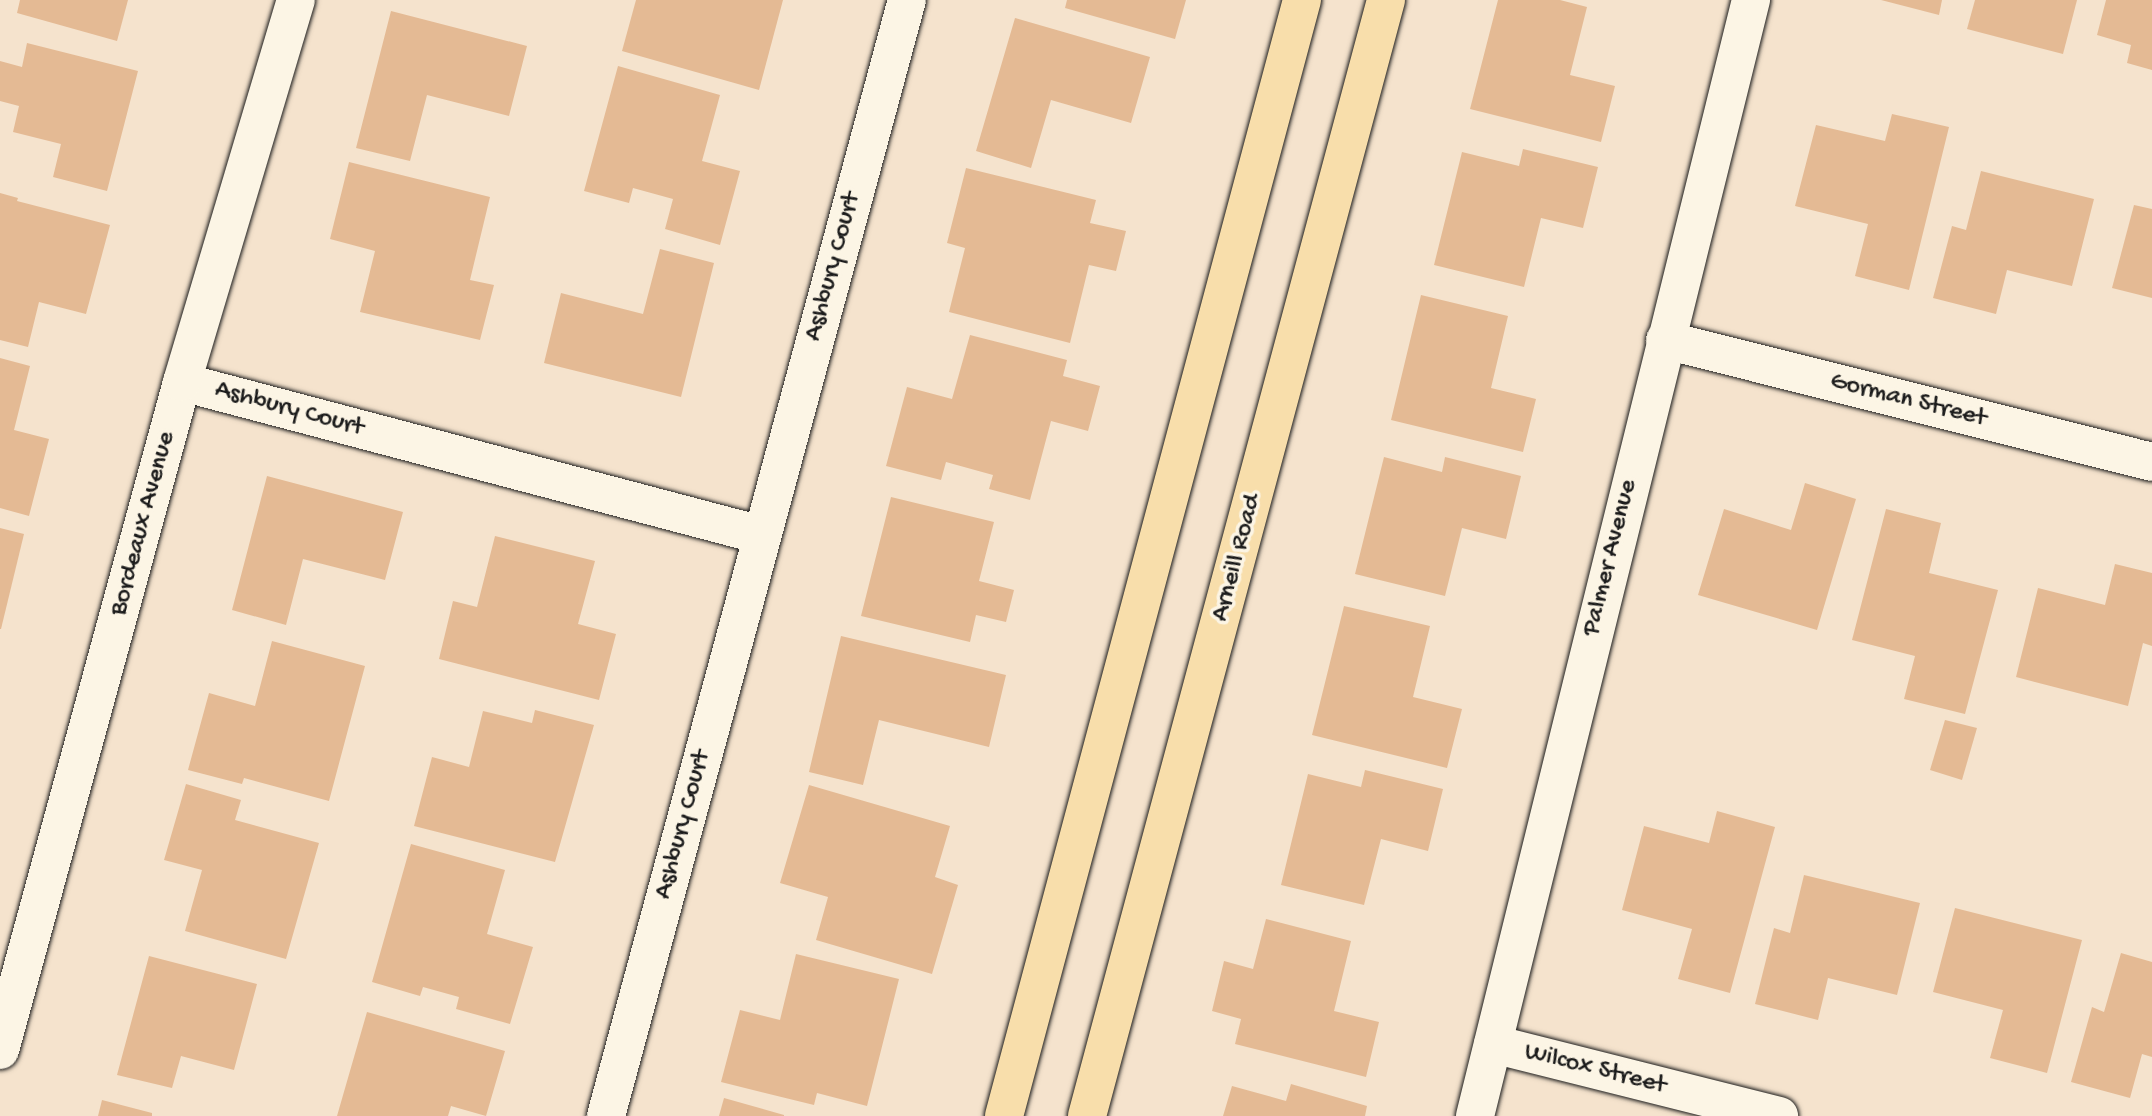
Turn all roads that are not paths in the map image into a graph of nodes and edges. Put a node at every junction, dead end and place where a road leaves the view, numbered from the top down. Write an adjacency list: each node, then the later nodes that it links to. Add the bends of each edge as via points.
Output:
1 (296, 0): 7 (street, Bordeaux Avenue)
2 (907, 0): 9 (street, Ashbury Court)
3 (1302, 0): 13 (main road)
4 (1386, 0): 14 (main road, Arneill Road)
5 (1751, 0): 6 (street, Palmer Avenue)
6 (1665, 340): 8 (street, Gorman Street); 10 (street, Palmer Avenue)
7 (182, 382): 9 (street, Ashbury Court); 11 (street, Bordeaux Avenue)
8 (2152, 462)
9 (761, 535): 12 (street, Ashbury Court)
10 (1493, 1044): 15 (street, Palmer Avenue); 16 (street, Wilcox Street)
11 (0, 1050)
12 (606, 1116)
13 (1004, 1116)
14 (1087, 1116)
15 (1475, 1116)
16 (1779, 1116)

